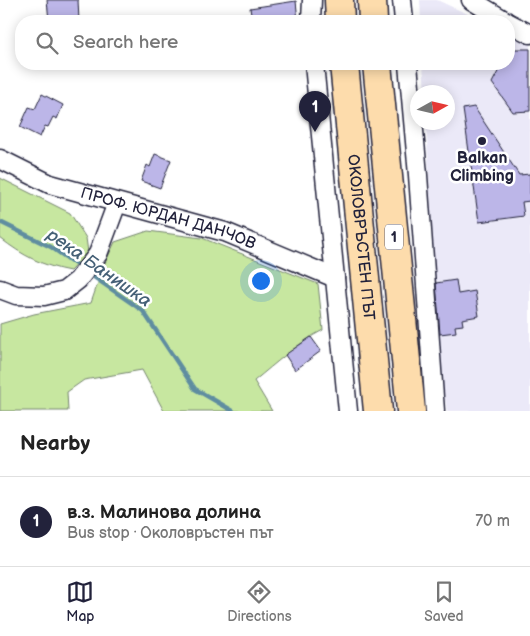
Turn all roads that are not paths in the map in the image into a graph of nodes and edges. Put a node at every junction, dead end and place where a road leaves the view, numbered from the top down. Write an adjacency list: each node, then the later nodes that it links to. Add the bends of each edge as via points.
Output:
1 (312, 0): 6 (street)
2 (339, 0): 7 (highway)
3 (372, 0): 8 (highway)
4 (402, 0): 9 (street)
5 (471, 0): 10 (street)
6 (311, 15)
7 (340, 15)
8 (373, 15)
9 (403, 15)
10 (496, 15)
11 (515, 26): 12 (street)
12 (530, 34)
13 (315, 70): 19 (street)
14 (345, 70): 22 (highway, ОКОЛОВРЪСТЕН ПЪТ / 1)
15 (378, 70): 23 (highway, ОКОЛОВРЪСТЕН ПЪТ / 1)
16 (409, 70): 24 (street)
17 (0, 159): 18 (street, ПРОФ. ЮРДАН ДАНЧОВ, via 50,184)
18 (118, 203): 19 (street, ПРОФ. ЮРДАН ДАНЧОВ, via 225,232); 20 (street, via 98,254 78,280 64,291 44,296 16,295)
19 (335, 278): 21 (street)
20 (0, 289)
21 (348, 411)
22 (378, 411)
23 (411, 411)
24 (436, 411)

